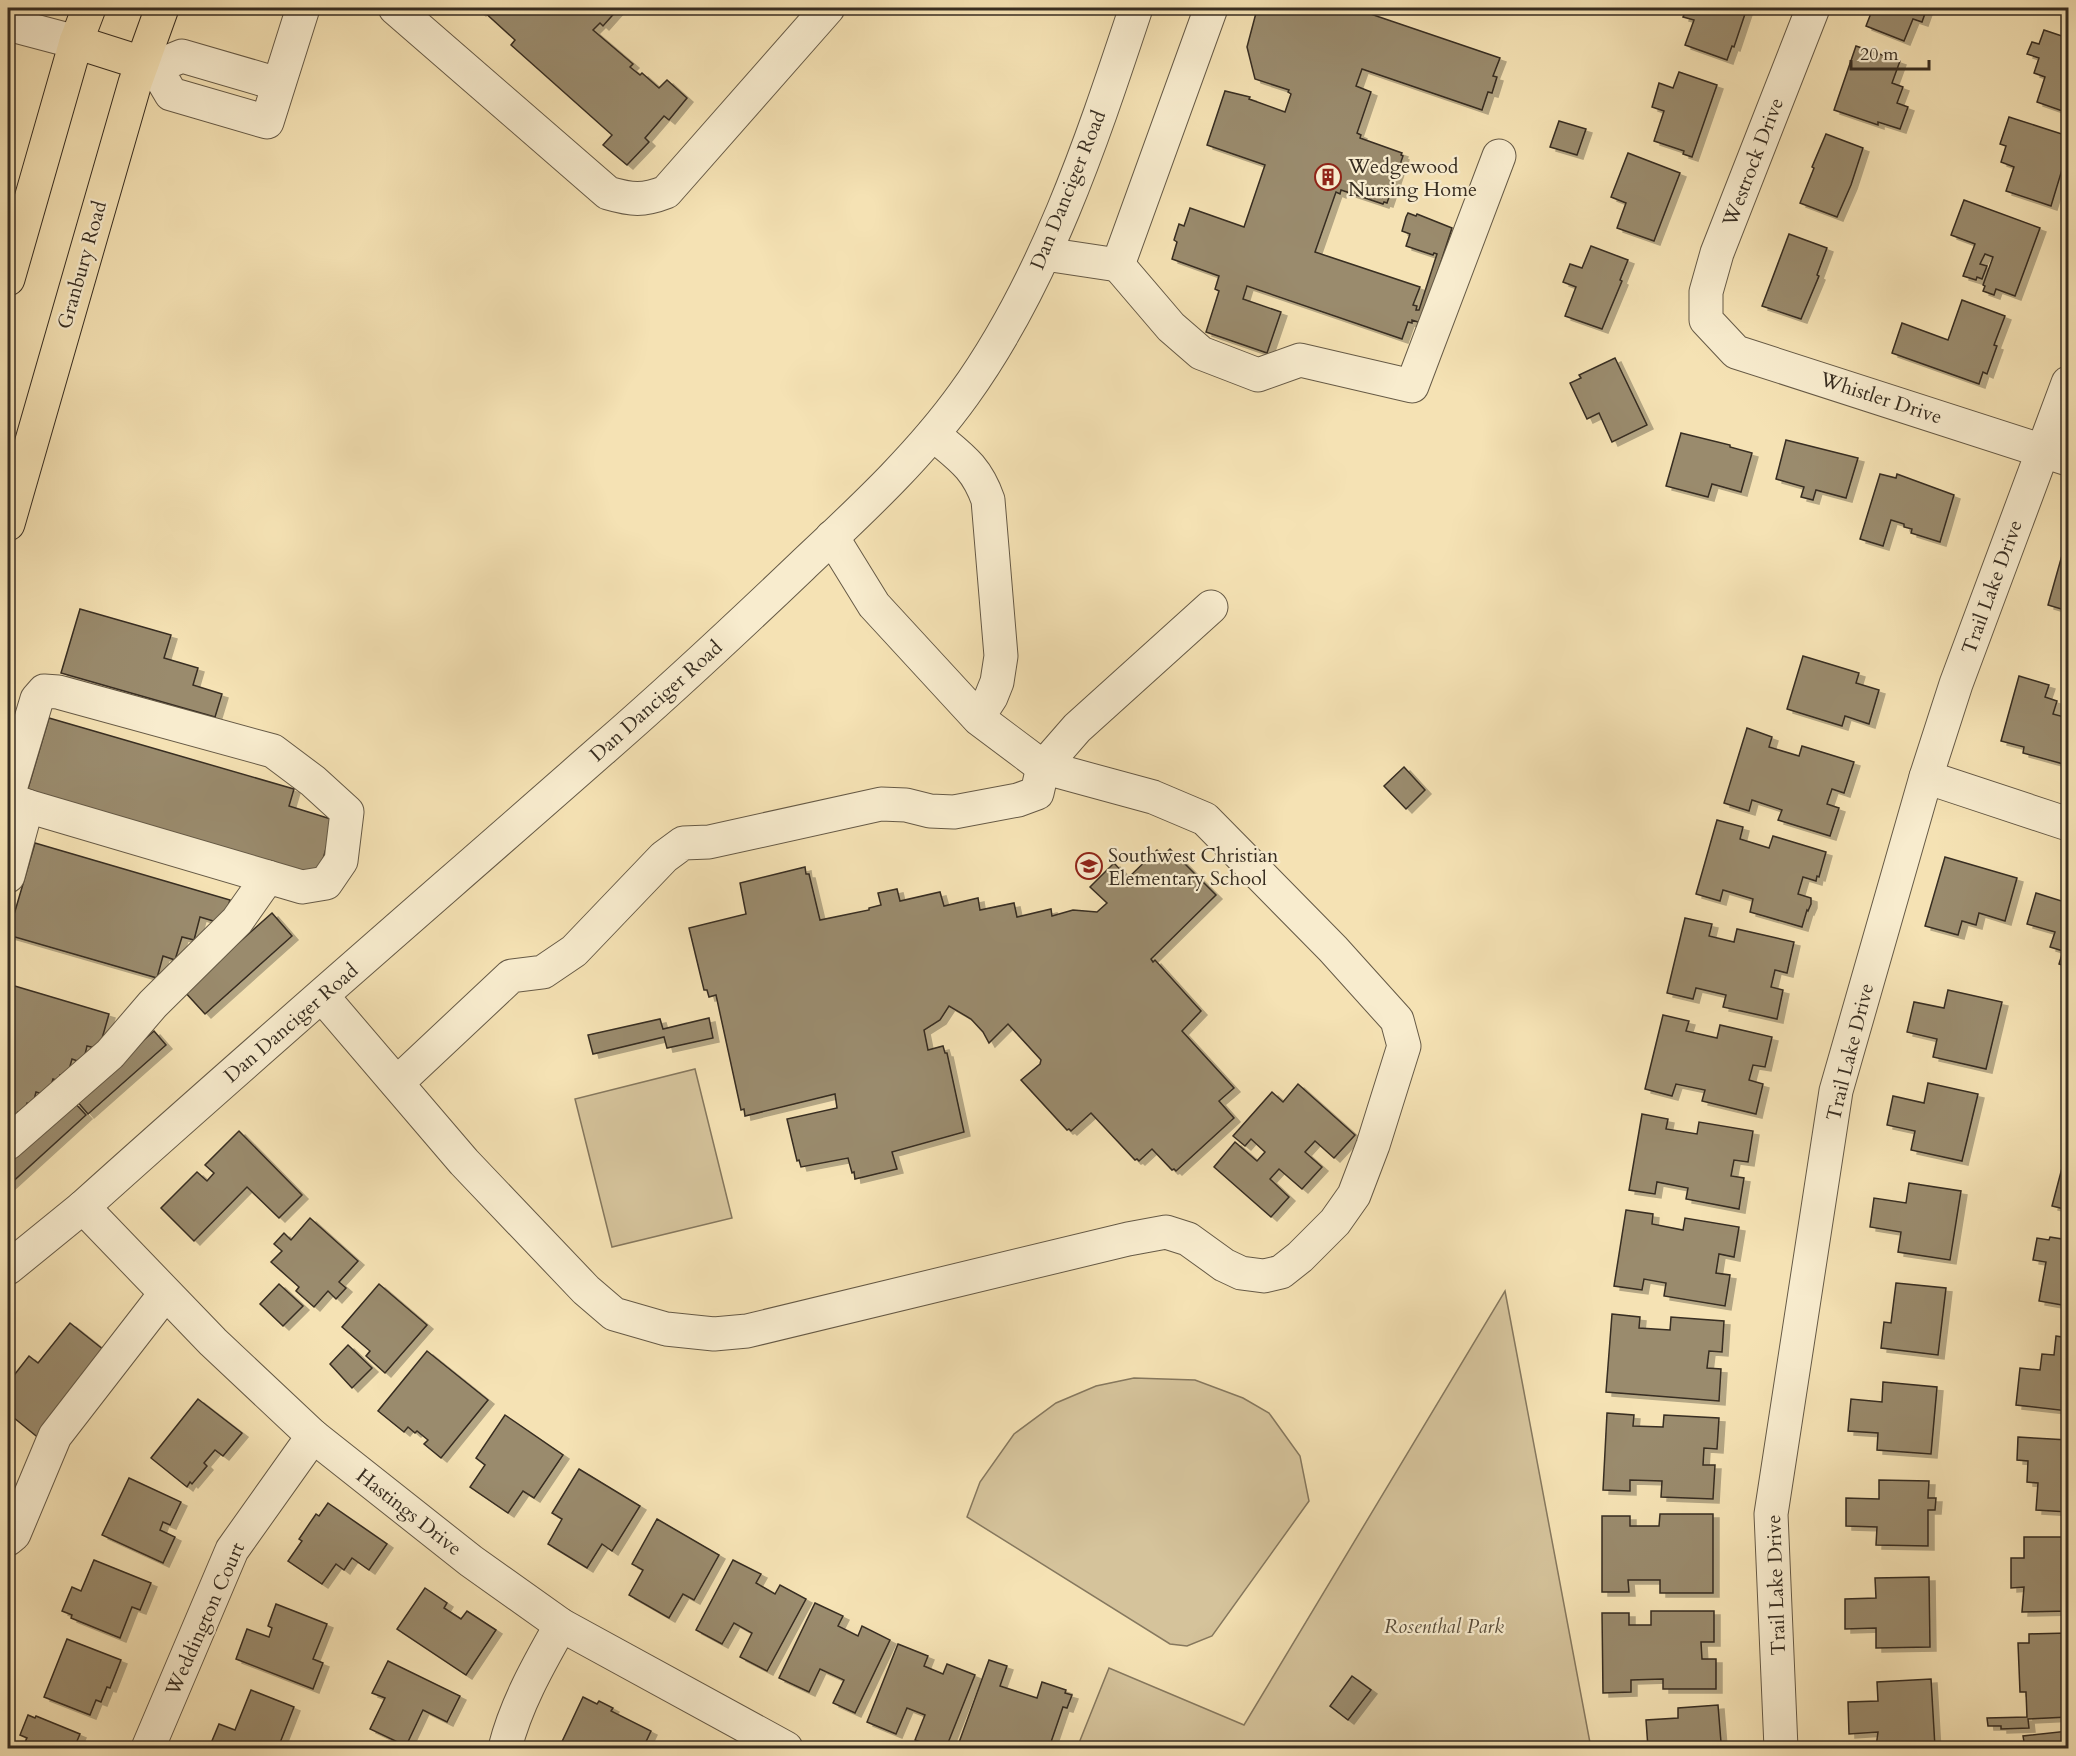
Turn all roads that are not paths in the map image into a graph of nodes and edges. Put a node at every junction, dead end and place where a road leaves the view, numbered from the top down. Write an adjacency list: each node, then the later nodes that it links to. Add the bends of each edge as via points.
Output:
1 (89, 8): 10 (main road)
2 (162, 8): 11 (main road, Granbury Road)
3 (303, 8): 12 (street)
4 (395, 8): 5 (street, via 608,193 638,200 666,192)
5 (828, 8)
6 (1136, 8): 14 (street, Dan Danciger Road, via 1073,188)
7 (1212, 8): 15 (street)
8 (1813, 8): 17 (street, Westrock Drive, via 1717,253 1706,292)
9 (8, 24): 10 (street)
10 (76, 42): 11 (main road); 16 (main road)
11 (142, 63): 21 (main road, Granbury Road)
12 (278, 84): 12 (street, via 267,123 171,94 155,67 182,56)
13 (1499, 156): 15 (street, via 1412,386 1300,360 1258,375 1200,353 1171,327)
14 (1045, 254): 15 (street); 19 (street, Dan Danciger Road, via 1001,337)
15 (1118, 265)
16 (8, 279)
17 (1706, 320): 20 (street, Whistler Drive, via 1736,352)
18 (2068, 383): 20 (street, Trail Lake Drive)
19 (933, 434): 22 (street, Dan Danciger Road); 24 (street, via 976,472 988,500 1000,656 997,682)
20 (2056, 454): 26 (street, Trail Lake Drive, via 1956,684)
21 (8, 524)
22 (832, 537): 24 (street, via 874,605); 31 (street, Dan Danciger Road, via 678,684)
23 (1211, 608): 25 (street, via 1077,728)
24 (978, 717): 25 (street)
25 (1043, 767): 32 (street, via 1036,793 1018,800 954,812 881,804 708,842 683,843 664,857 574,951 543,972 511,976); 32 (street, via 1153,797 1205,819 1397,1020 1404,1046 1354,1195 1335,1222 1281,1272 1264,1276 1241,1273 1188,1239 1166,1232 747,1331 714,1334 666,1329 614,1314 586,1290 464,1162)
26 (1926, 777): 28 (street); 43 (street, Trail Lake Drive, via 1836,1091 1771,1514)
27 (14, 800): 29 (street); 30 (street); 30 (street, via 37,699 44,691 273,751 347,812 341,861 326,883 302,887)
28 (2068, 824)
29 (8, 876)
30 (268, 878): 33 (street, via 237,921 153,1004 111,1054)
31 (322, 996): 32 (street); 34 (street, Dan Danciger Road)
32 (397, 1083)
33 (8, 1143)
34 (83, 1207): 35 (street, Dan Danciger Road); 36 (street, Hastings Drive)
35 (8, 1268)
36 (165, 1294): 37 (street, Hastings Drive); 38 (street, via 55,1437 14,1534)
37 (314, 1436): 39 (street, Hastings Drive, via 471,1561); 40 (street, Weddington Court, via 232,1550)
38 (8, 1539)
39 (561, 1625): 41 (street, via 512,1721); 42 (street, Hastings Drive)
40 (148, 1749)
41 (506, 1749)
42 (786, 1749)
43 (1781, 1749)

